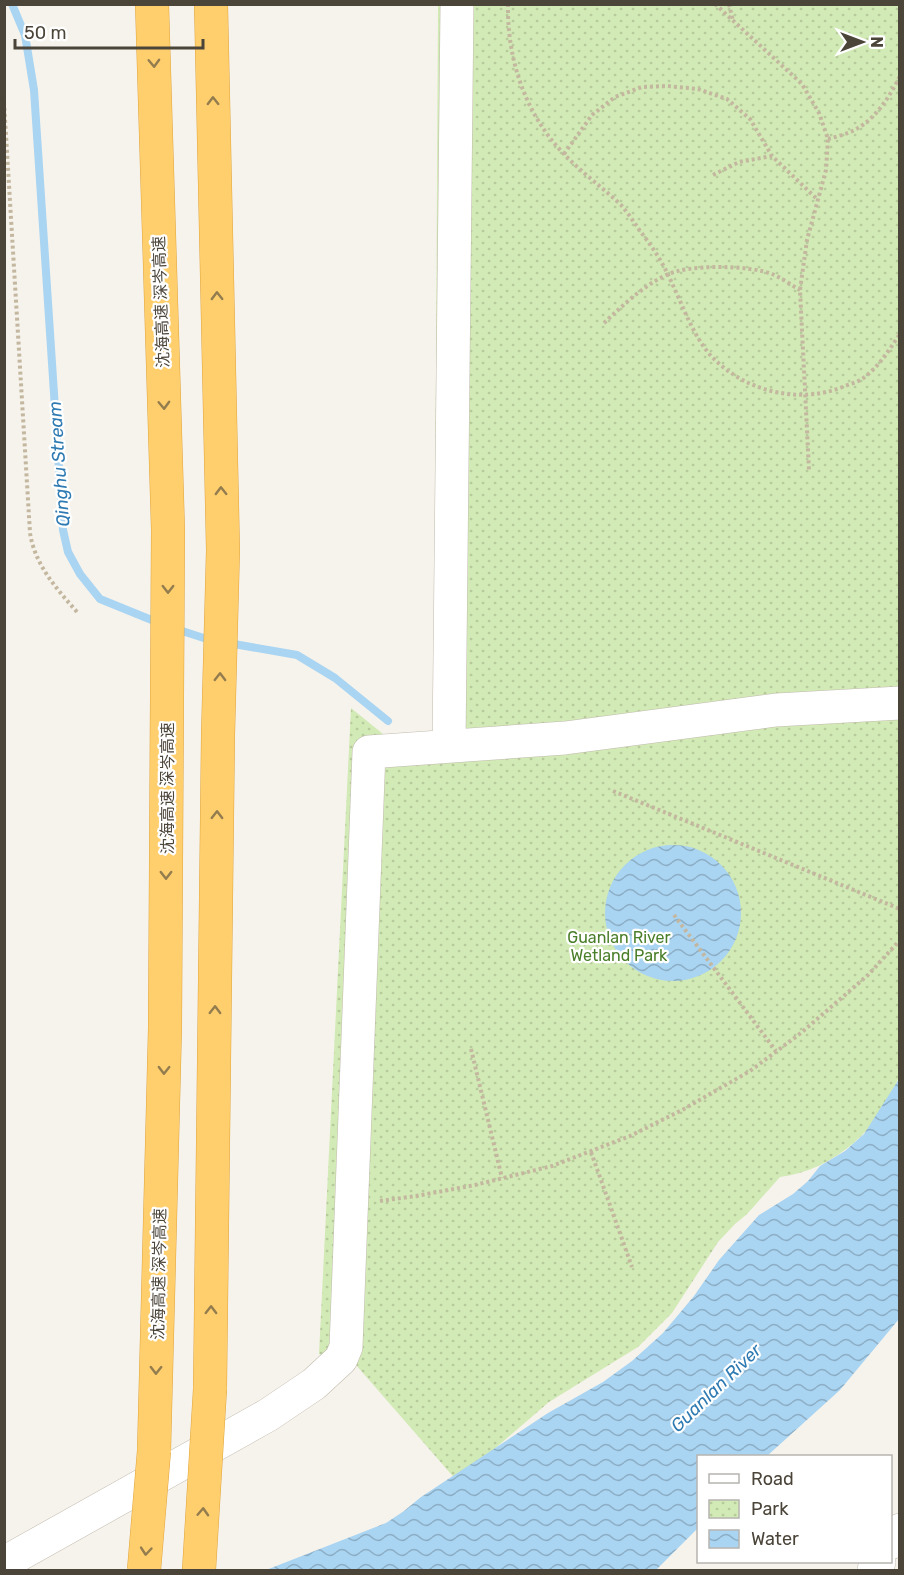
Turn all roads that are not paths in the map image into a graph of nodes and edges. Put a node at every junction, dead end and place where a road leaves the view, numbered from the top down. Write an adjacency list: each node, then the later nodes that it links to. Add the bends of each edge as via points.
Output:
1 (152, 4): 7 (highway, 沈海高速 深岑高速, one-way to 7, bridge, via 168,530 168,712 165,1029 154,1451)
2 (211, 4): 8 (highway, one-way to 2, bridge, via 210,1389 223,550)
3 (457, 4): 5 (street)
4 (900, 703): 5 (street, via 776,710 565,738)
5 (448, 746): 6 (street, via 369,752 346,1347 341,1359 315,1384 268,1415)
6 (4, 1563)
7 (144, 1570)
8 (199, 1570)

